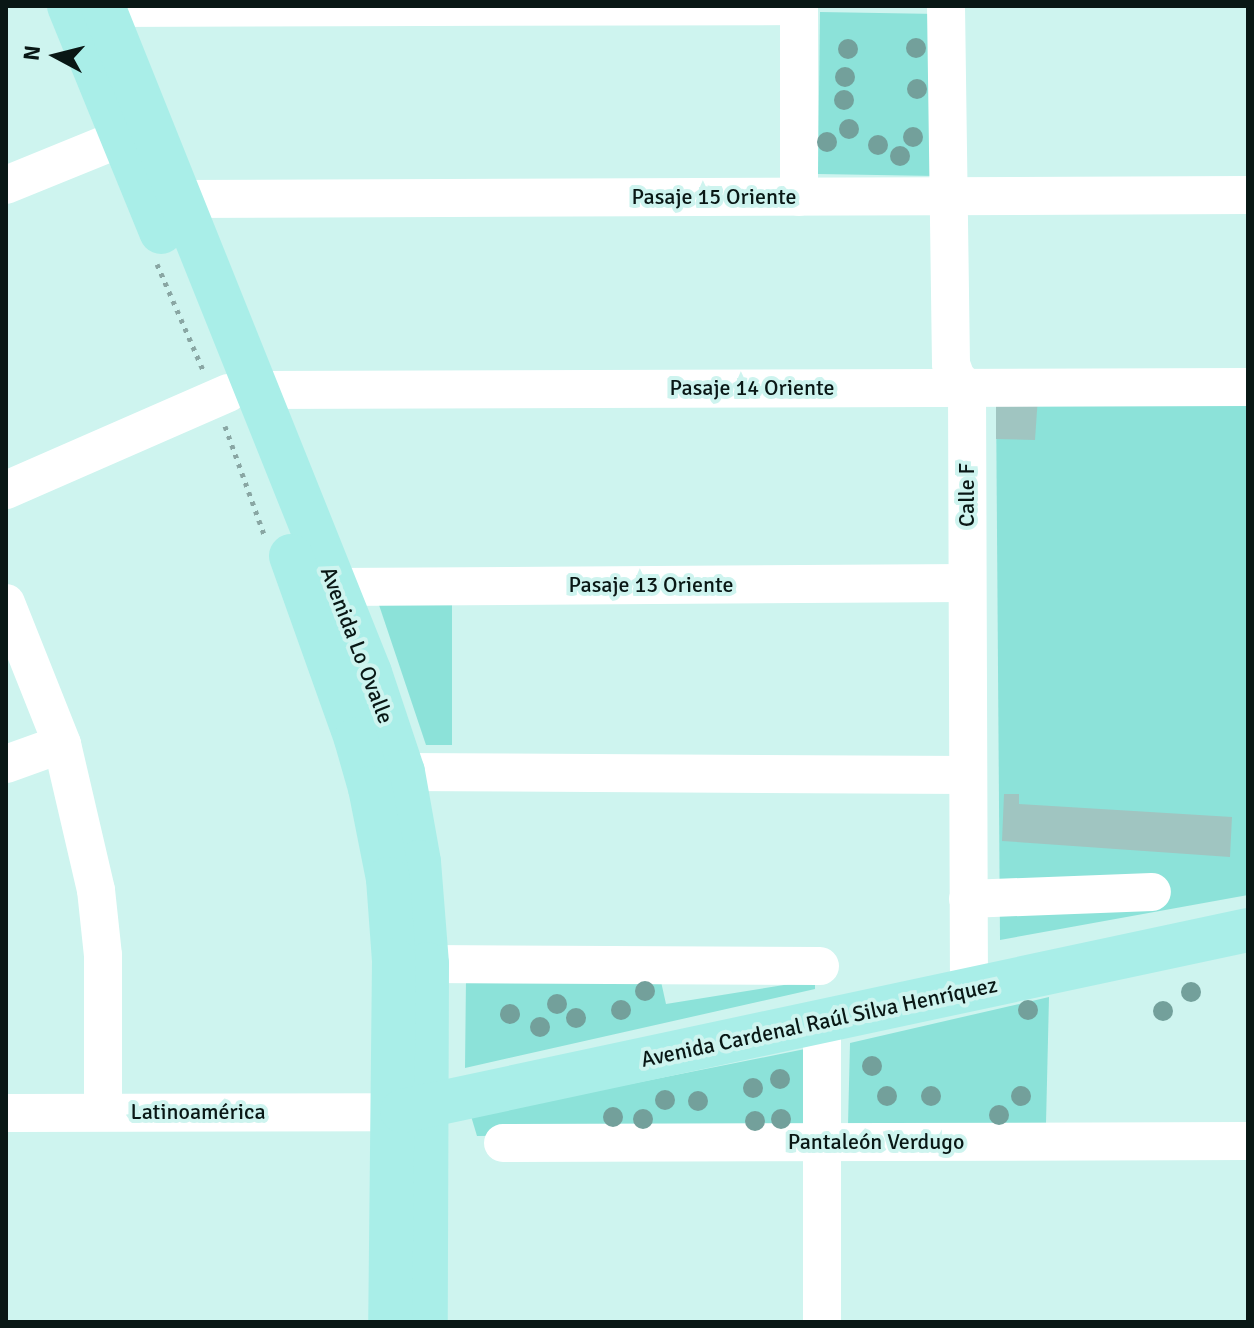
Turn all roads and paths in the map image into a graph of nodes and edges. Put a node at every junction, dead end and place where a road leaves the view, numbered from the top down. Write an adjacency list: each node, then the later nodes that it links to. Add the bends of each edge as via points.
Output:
1 (799, 6): 3 (street); 8 (street)
2 (946, 6): 7 (street, Calle F)
3 (92, 7): 4 (main road, Avenida Lo Ovalle); 9 (main road, Avenida Lo Ovalle)
4 (122, 138): 5 (street); 13 (main road, Avenida Lo Ovalle)
5 (6, 185)
6 (1248, 195): 7 (street, Pasaje 15 Oriente)
7 (949, 196): 8 (street, Pasaje 15 Oriente); 12 (street, Calle F, via 951,364)
8 (799, 197): 9 (street, Pasaje 15 Oriente)
9 (181, 199): 13 (main road, Avenida Lo Ovalle)
10 (154, 258): 13 (path)
11 (1248, 387): 12 (street, Pasaje 14 Oriente)
12 (967, 388): 13 (street, Pasaje 14 Oriente); 16 (street, Calle F)
13 (233, 394): 14 (street); 15 (path); 17 (main road, Avenida Lo Ovalle); 30 (main road, Avenida Lo Ovalle, via 370,788 392,919)
14 (6, 490)
15 (267, 543)
16 (967, 583): 17 (street, Pasaje 13 Oriente); 22 (street, Calle F)
17 (335, 587): 21 (main road, Avenida Lo Ovalle)
18 (6, 603): 19 (street)
19 (62, 744): 20 (street); 31 (street, via 101,922)
20 (6, 764)
21 (403, 772): 22 (street); 26 (main road, Avenida Lo Ovalle, via 419,862)
22 (968, 775): 24 (street, Calle F)
23 (1152, 892): 24 (street)
24 (968, 899): 28 (street, Calle F)
25 (1248, 930): 28 (main road, Avenida Cardenal Raúl Silva Henríquez)
26 (427, 964): 27 (street); 30 (main road, Avenida Lo Ovalle)
27 (820, 966)
28 (969, 990): 29 (main road, Avenida Cardenal Raúl Silva Henríquez)
29 (822, 1021): 30 (main road, Avenida Cardenal Raúl Silva Henríquez); 34 (street)
30 (410, 1109): 31 (street, Latinoamérica); 36 (main road, Avenida Lo Ovalle); 37 (main road, Avenida Lo Ovalle)
31 (103, 1112): 32 (street, Latinoamérica)
32 (6, 1113)
33 (1248, 1141): 34 (street, Pantaleón Verdugo)
34 (821, 1142): 35 (street, Pantaleón Verdugo); 38 (street)
35 (503, 1143)
36 (390, 1322)
37 (426, 1322)
38 (822, 1322)

